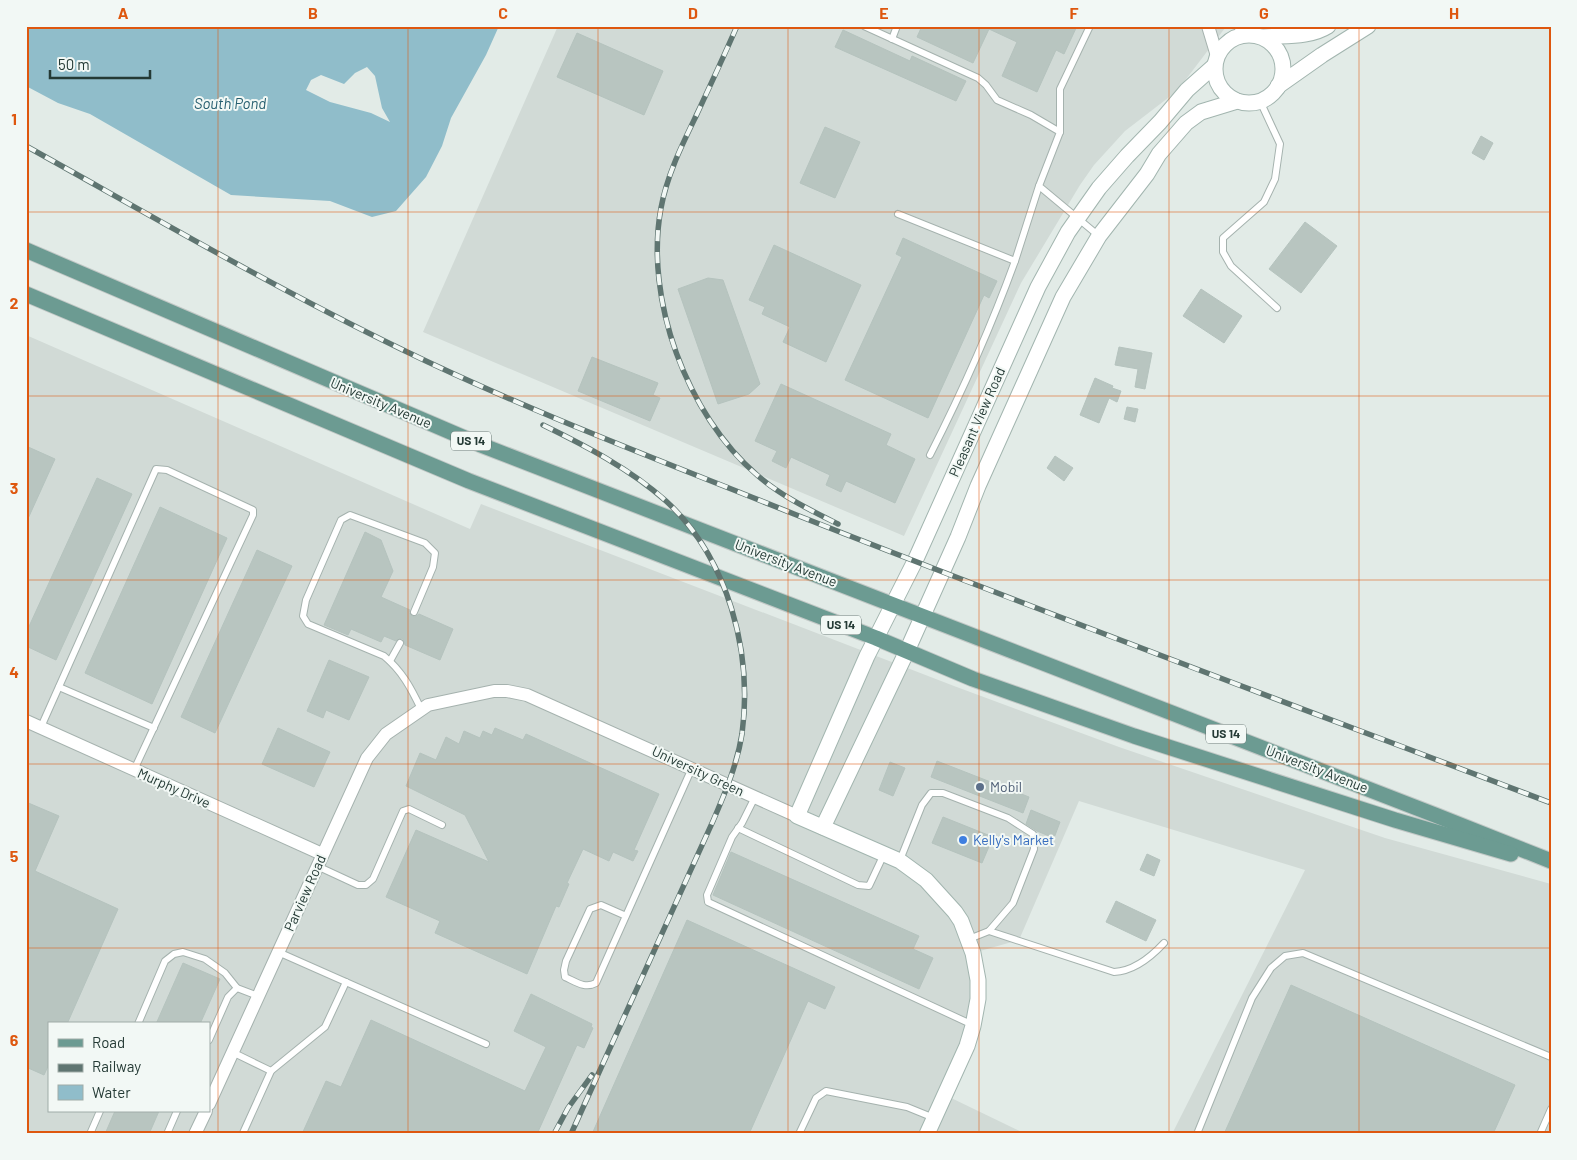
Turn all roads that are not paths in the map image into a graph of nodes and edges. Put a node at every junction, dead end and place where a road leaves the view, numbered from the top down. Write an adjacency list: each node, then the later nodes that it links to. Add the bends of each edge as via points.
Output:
1 (864, 26): 8 (lane)
2 (897, 26): 8 (lane)
3 (1090, 26): 13 (lane, via 1060,89)
4 (1208, 26): 9 (street)
5 (1328, 26): 7 (main road, via 1320,31 1297,35)
6 (1368, 26): 10 (main road)
7 (1252, 33): 9 (main road, via 1231,39 1222,46); 10 (main road, via 1272,43 1279,52 1283,64)
8 (892, 39): 13 (lane, via 978,78 997,100)
9 (1215, 61): 11 (main road, via 1215,77 1220,87); 16 (main road, Pleasant View Road, via 1099,188)
10 (1278, 86): 12 (main road)
11 (1237, 101): 12 (main road); 17 (main road, Pleasant View Road, via 1202,112 1186,123)
12 (1260, 101): 21 (lane, via 1280,144 1275,179 1264,202 1223,238 1223,252 1232,266)
13 (1060, 132): 14 (lane)
14 (1039, 186): 16 (lane); 19 (lane)
15 (898, 214): 19 (lane)
16 (1077, 219): 17 (lane); 23 (main road, Pleasant View Road, via 1038,287)
17 (1098, 236): 25 (main road, Pleasant View Road, via 1063,297)
18 (26, 250): 23 (main road, University Avenue / US 14, via 481,445)
19 (1016, 261): 22 (lane)
20 (26, 294): 26 (main road, University Avenue / US 14, via 469,481)
21 (1277, 308)
22 (930, 455)
23 (893, 604): 25 (main road, University Avenue / US 14); 26 (main road, Pleasant View Road)
24 (414, 612): 29 (lane, via 433,568 435,553 425,543 350,515 341,520 306,600 303,616 308,624)
25 (922, 615): 28 (main road, Pleasant View Road); 45 (main road, University Avenue / US 14)
26 (876, 638): 28 (main road, University Avenue / US 14); 38 (main road, Pleasant View Road)
27 (400, 643): 29 (lane)
28 (907, 651): 40 (main road, Pleasant View Road); 47 (main road, University Avenue / US 14, via 973,679 1134,736 1395,820)
29 (390, 660): 31 (lane)
30 (59, 686): 33 (lane); 34 (lane); 34 (lane, via 156,470 166,470 253,510 253,515)
31 (426, 706): 35 (street, University Green, via 494,691 527,695); 42 (street, Parview Road, via 386,734 367,758)
32 (26, 721): 33 (street, Murphy Drive)
33 (41, 727): 36 (street, Murphy Drive)
34 (154, 728): 36 (lane)
35 (692, 768): 37 (street, University Green); 48 (lane)
36 (134, 770): 42 (street, Murphy Drive)
37 (755, 797): 38 (street, University Green); 41 (lane)
38 (797, 816): 40 (main road, University Green)
39 (442, 825): 46 (lane, via 410,809 403,811 373,879 366,885 358,885)
40 (823, 827): 43 (main road, University Green)
41 (738, 828): 43 (lane, via 858,885 869,886); 57 (lane, via 707,895 708,902)
42 (322, 854): 46 (street, Parview Road)
43 (884, 854): 44 (main road, University Green)
44 (900, 861): 49 (lane, via 922,805 931,793 943,793 1030,830 1034,849 1013,903); 50 (main road, University Green, via 926,880 948,905 961,921)
45 (1551, 861)
46 (317, 866): 52 (street, Parview Road)
47 (1551, 866)
48 (626, 916): 48 (lane, via 596,983 584,986 565,977 566,961 590,909 601,905)
49 (989, 931): 50 (lane); 51 (lane, via 1114,972 1132,969)
50 (968, 940): 57 (main road, via 978,980)
51 (1164, 943)
52 (278, 952): 53 (lane); 55 (street, Parview Road)
53 (346, 982): 59 (lane); 62 (lane, via 325,1027)
54 (237, 988): 55 (lane); 56 (lane, via 225,973 205,959 183,952 174,954 165,961); 58 (lane, via 228,997)
55 (258, 996): 60 (street, Parview Road)
56 (139, 1022)
57 (973, 1026): 68 (main road)
58 (210, 1038)
59 (486, 1044)
60 (232, 1052): 62 (lane); 63 (street, Parview Road)
61 (1551, 1057): 75 (lane, via 1303,953 1286,956 1271,968 1252,998)
62 (271, 1071): 69 (lane)
63 (212, 1088)
64 (1551, 1109): 76 (lane)
65 (100, 1112): 70 (lane)
66 (177, 1112): 71 (lane)
67 (206, 1112): 72 (street)
68 (934, 1118): 73 (lane, via 907,1107 826,1091 816,1098); 74 (main road)
69 (243, 1133)
70 (90, 1134)
71 (167, 1134)
72 (195, 1134)
73 (799, 1134)
74 (927, 1134)
75 (1197, 1134)
76 (1540, 1134)

